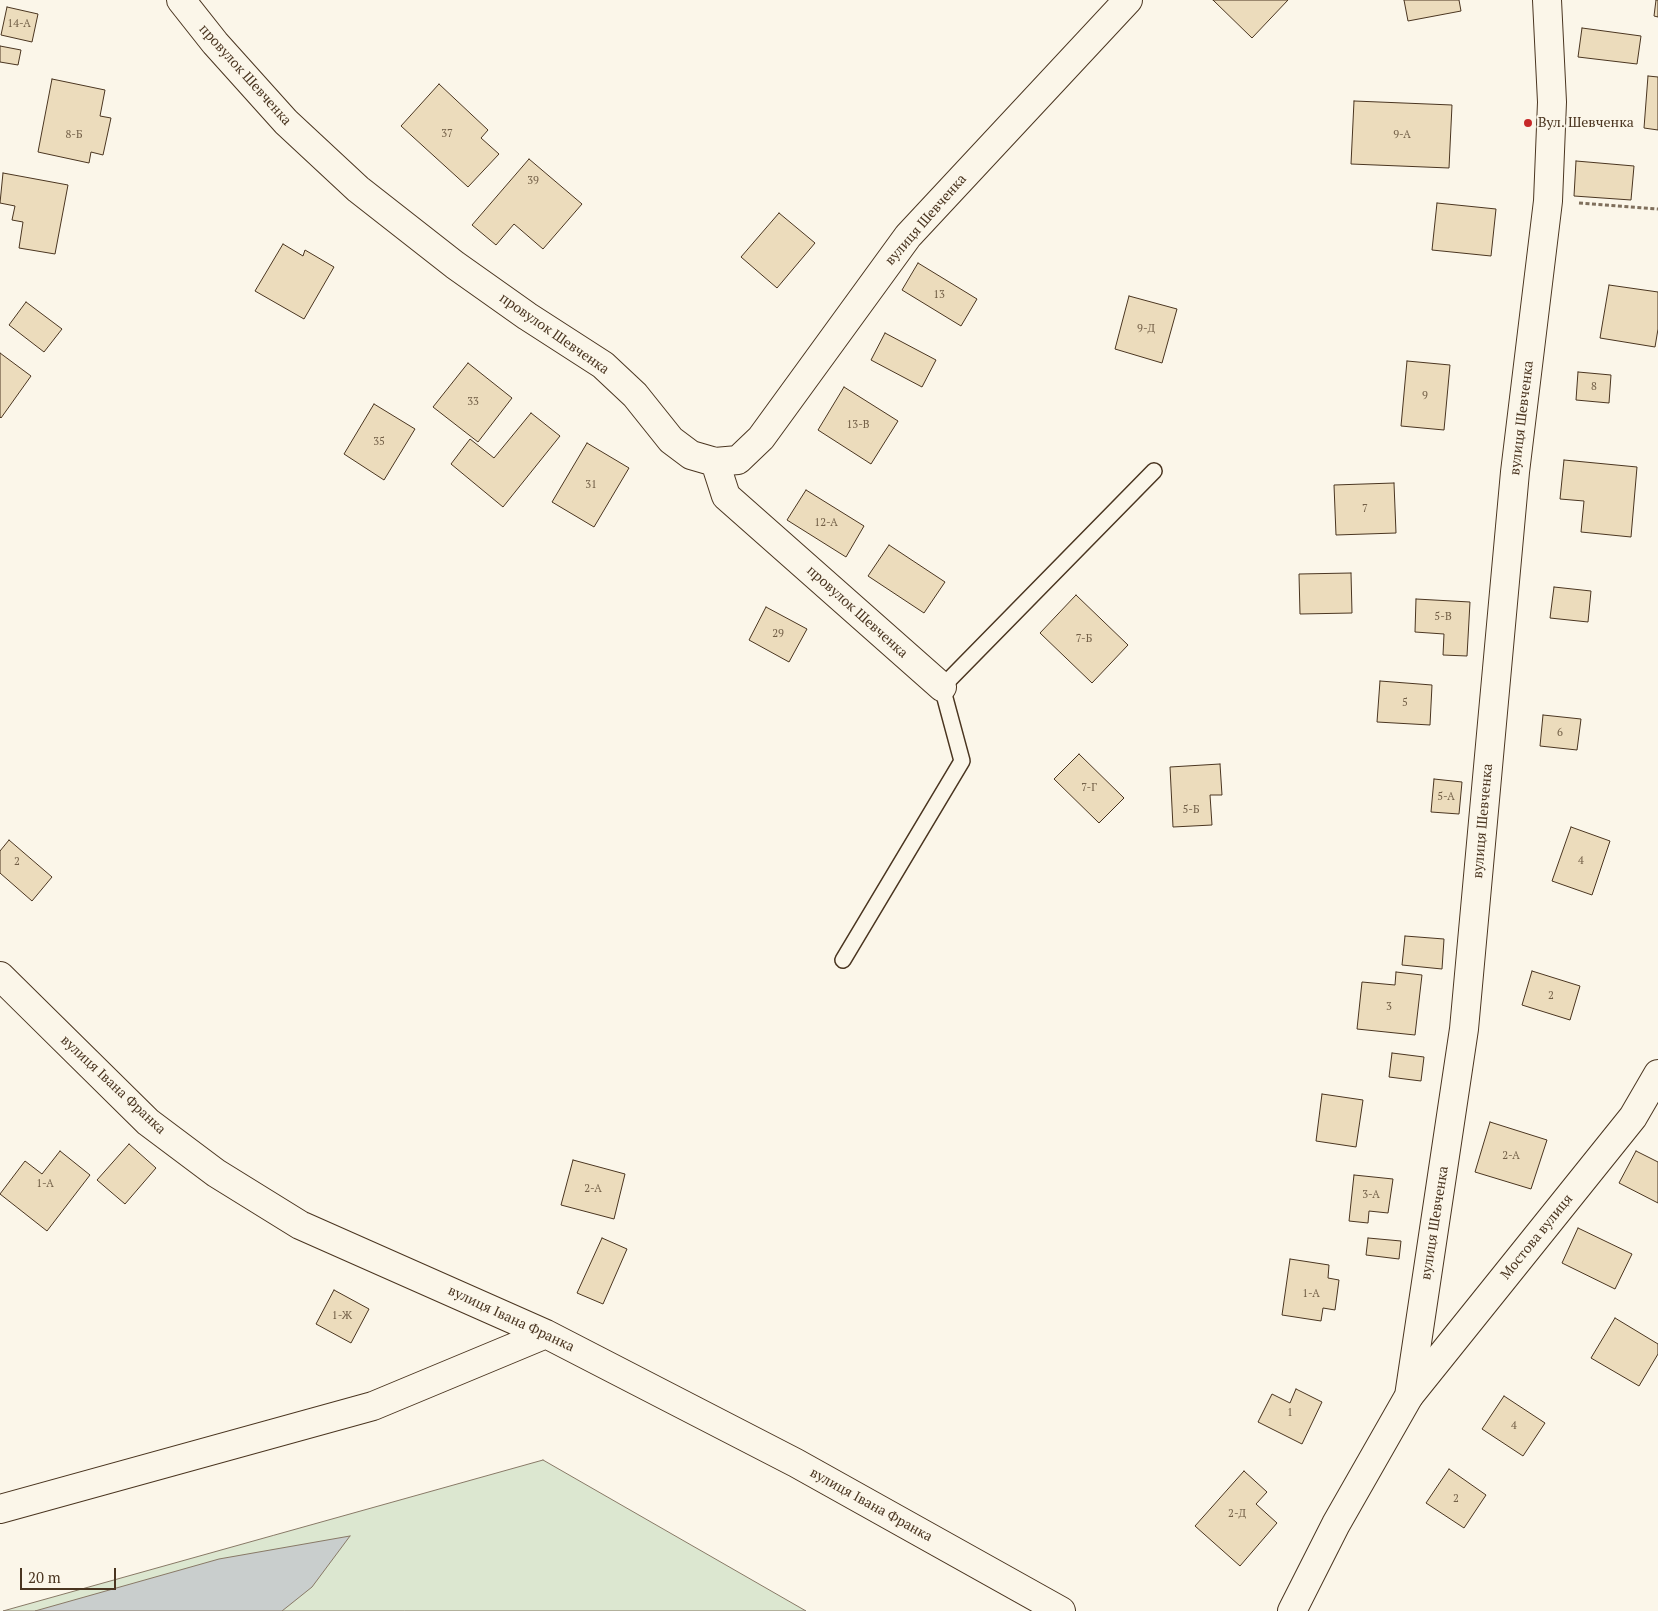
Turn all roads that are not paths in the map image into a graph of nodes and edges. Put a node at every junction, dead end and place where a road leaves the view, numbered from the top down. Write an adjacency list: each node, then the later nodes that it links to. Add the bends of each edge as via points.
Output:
1 (181, 0): 4 (street, провулок Шевченка, via 286,122 358,189 519,311 604,365 671,440 691,455)
2 (1128, 0): 4 (street, вулиця Шевченка, via 908,236 761,438 738,460)
3 (1548, 0): 11 (street, вулиця Шевченка, via 1552,102 1548,201 1515,472 1464,1030)
4 (715, 462): 6 (street, провулок Шевченка, via 726,496)
5 (1154, 471): 6 (lane)
6 (942, 687): 7 (lane, via 962,762)
7 (843, 960)
8 (0, 976): 10 (street, вулиця Івана Франка, via 148,1122 216,1173 300,1224)
9 (1658, 1074): 11 (street, Мостова вулиця, via 1633,1117)
10 (546, 1334): 12 (street, via 372,1406); 13 (street, вулиця Івана Франка, via 796,1463)
11 (1409, 1396): 14 (street, вулиця Шевченка, via 1336,1524)
12 (0, 1508)
13 (1061, 1611)
14 (1292, 1611)

